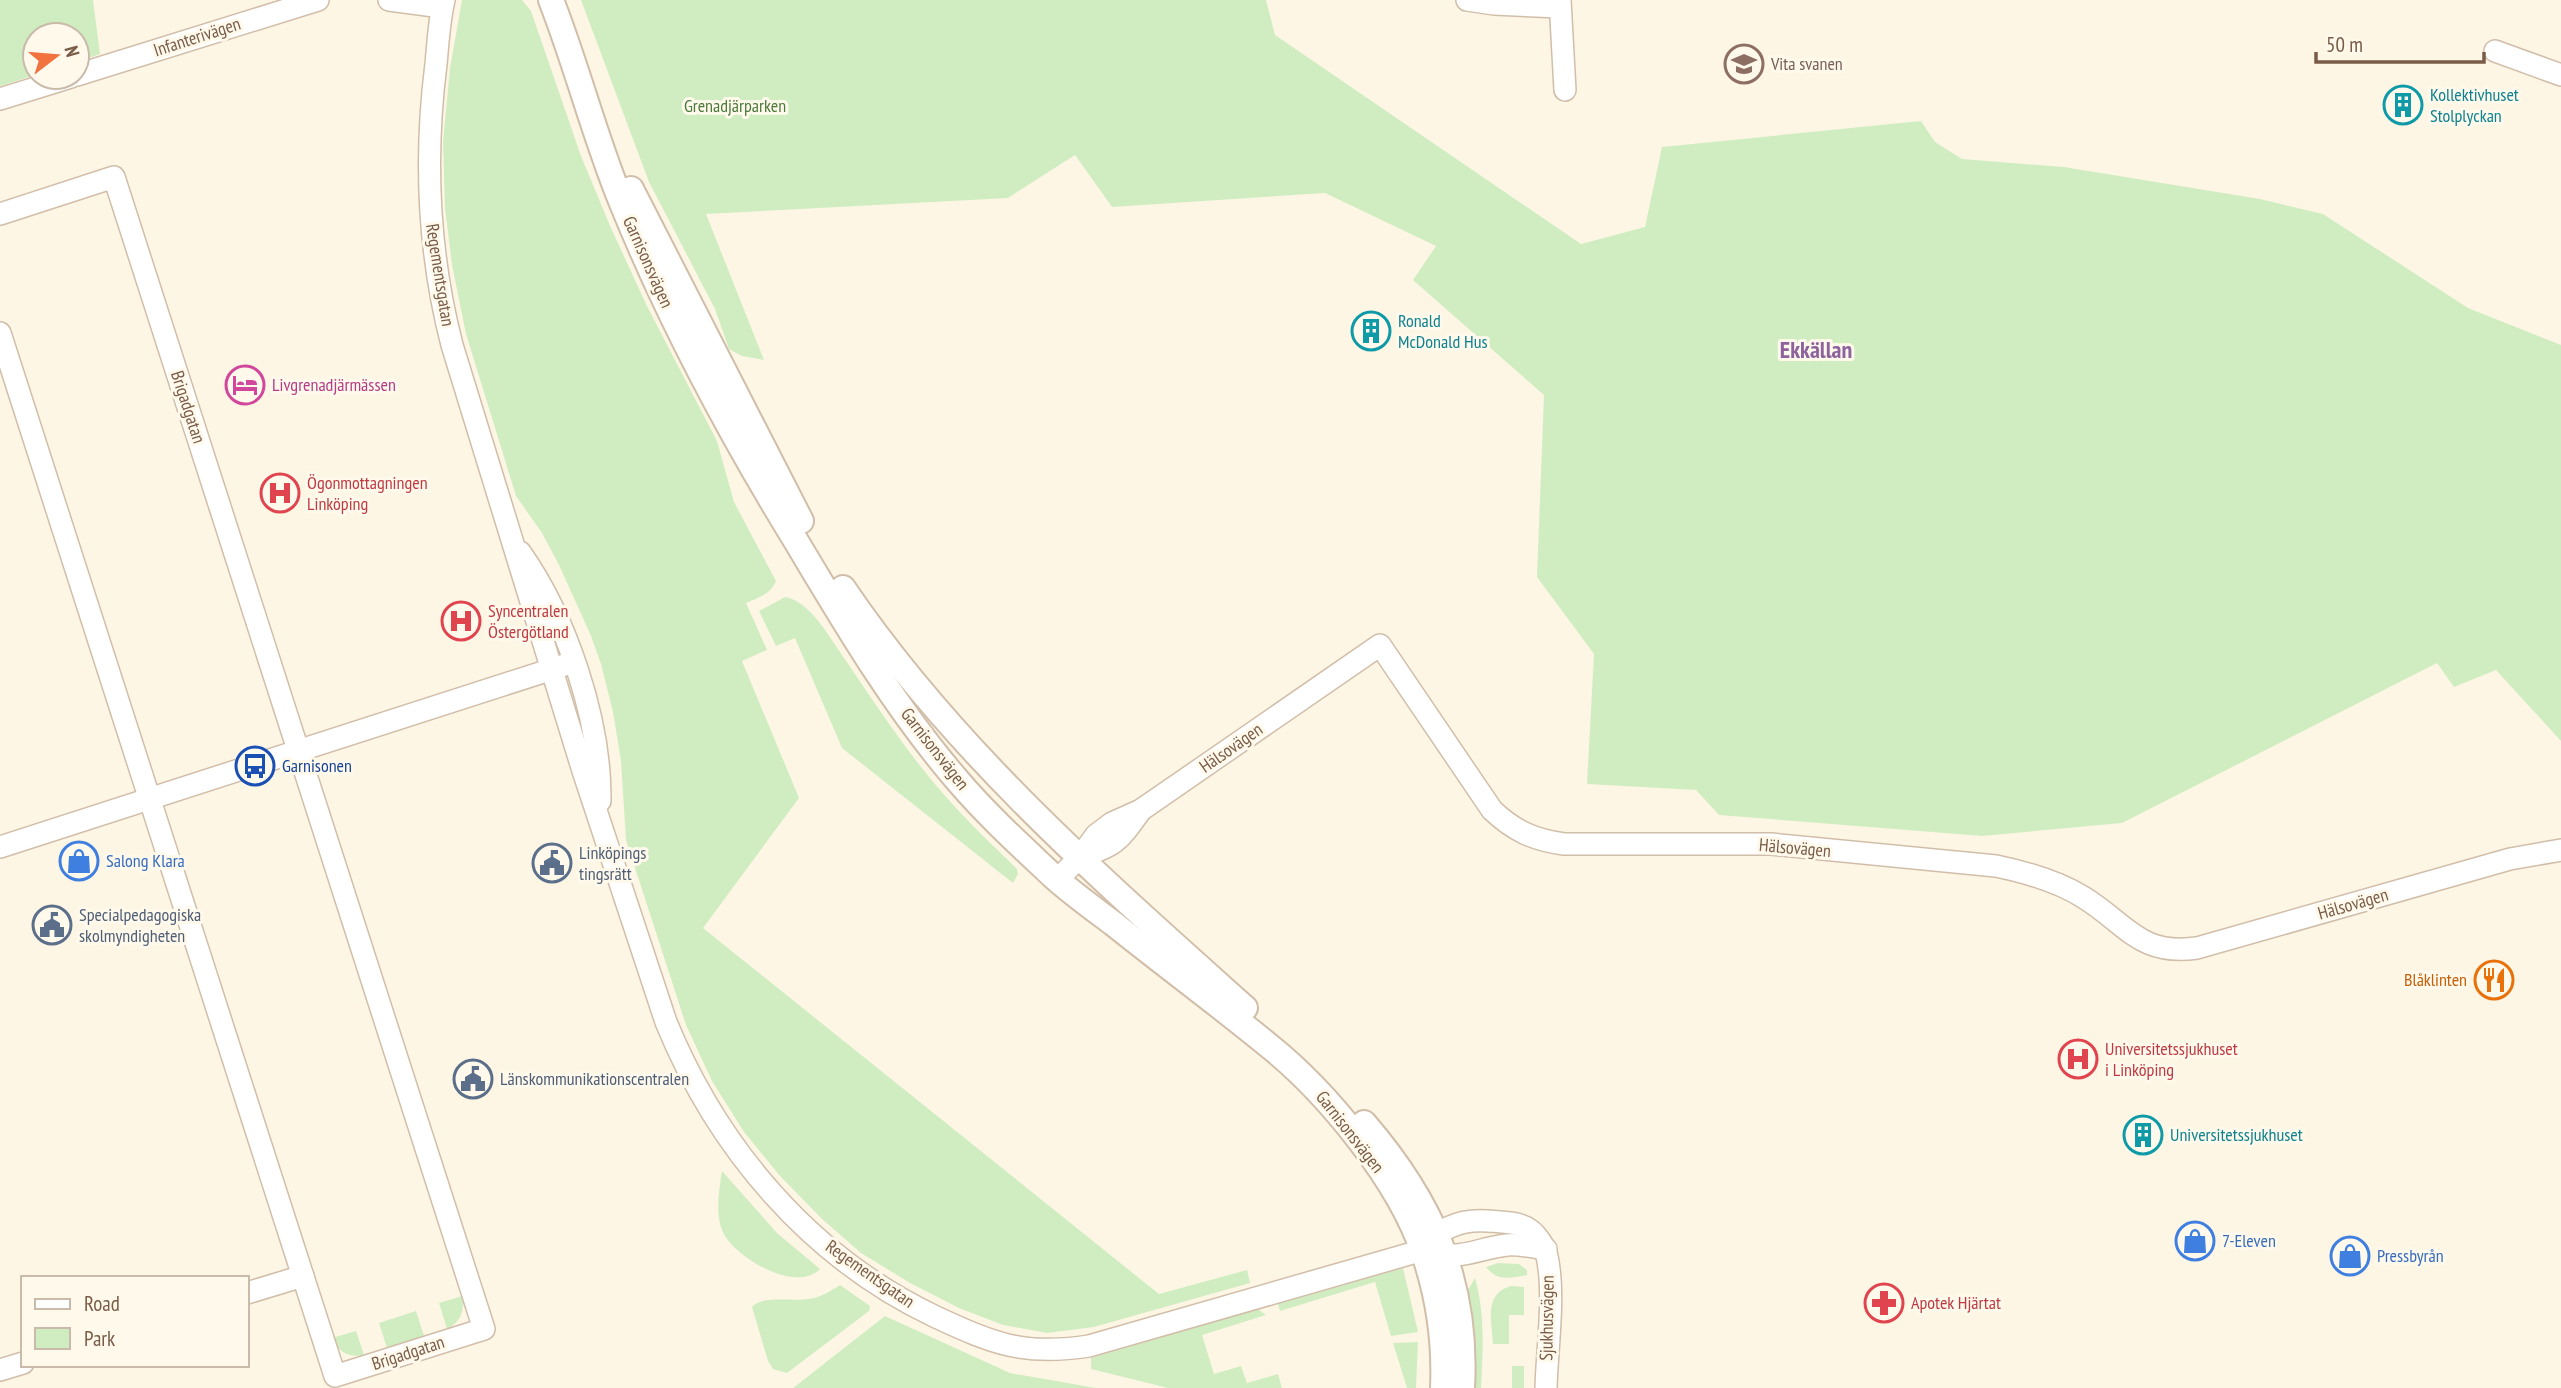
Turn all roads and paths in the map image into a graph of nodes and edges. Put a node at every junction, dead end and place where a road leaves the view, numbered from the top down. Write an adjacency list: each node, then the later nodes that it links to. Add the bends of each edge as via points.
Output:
1 (318, 0): 9 (street, Infanterivägen)
2 (389, 0): 6 (street)
3 (551, 0): 25 (street, Garnisonsvägen, via 644,257 679,332 776,509 931,748)
4 (566, 0): 24 (street, Garnisonsvägen, via 634,196 824,560 869,625 933,703)
5 (1467, 0): 7 (street)
6 (443, 4): 16 (street, Regementsgatan, via 429,153 432,245 452,345)
7 (1559, 4): 11 (street)
8 (2495, 51): 10 (street)
9 (91, 71)
10 (2561, 75)
11 (1565, 90)
12 (26, 91): 13 (street)
13 (0, 99)
14 (0, 214): 19 (street, Brigadgatan, via 114,177)
15 (0, 332): 20 (street, Brigadgatan)
16 (513, 541): 17 (street, Regementsgatan, via 556,611); 18 (street, Regementsgatan)
17 (574, 662): 18 (street); 21 (street, Regementsgatan, via 595,744)
18 (553, 669): 19 (street); 21 (street, Regementsgatan)
19 (299, 752): 20 (street); 28 (street, Brigadgatan, via 484,1329 335,1376)
20 (149, 798): 22 (street); 28 (street, Brigadgatan)
21 (600, 819): 26 (street, Regementsgatan, via 666,1022 711,1113 797,1222 918,1308 1013,1347 1066,1349)
22 (0, 846)
23 (2561, 850): 24 (street, Hälsovägen, via 2510,859 2197,948 2160,949 2081,896 1996,866 1771,844 1564,844 1525,835 1492,810 1380,645 1141,810 1123,836 1107,849)
24 (1080, 858): 25 (street, Hälsovägen); 26 (street, Garnisonsvägen, via 1340,1097 1386,1149 1418,1196)
25 (1057, 880): 26 (street, Garnisonsvägen, via 1307,1079 1372,1158)
26 (1435, 1246): 27 (street, Sjukhusvägen); 27 (street, Sjukhusvägen, via 1462,1223 1478,1220 1530,1229); 32 (street, Garnisonsvägen); 33 (street, Garnisonsvägen, via 1463,1340)
27 (1546, 1249): 34 (street, Sjukhusvägen, via 1550,1300)
28 (303, 1276): 29 (street)
29 (248, 1293)
30 (21, 1364): 31 (street)
31 (0, 1370)
32 (1443, 1388)
33 (1462, 1388)
34 (1546, 1388)

